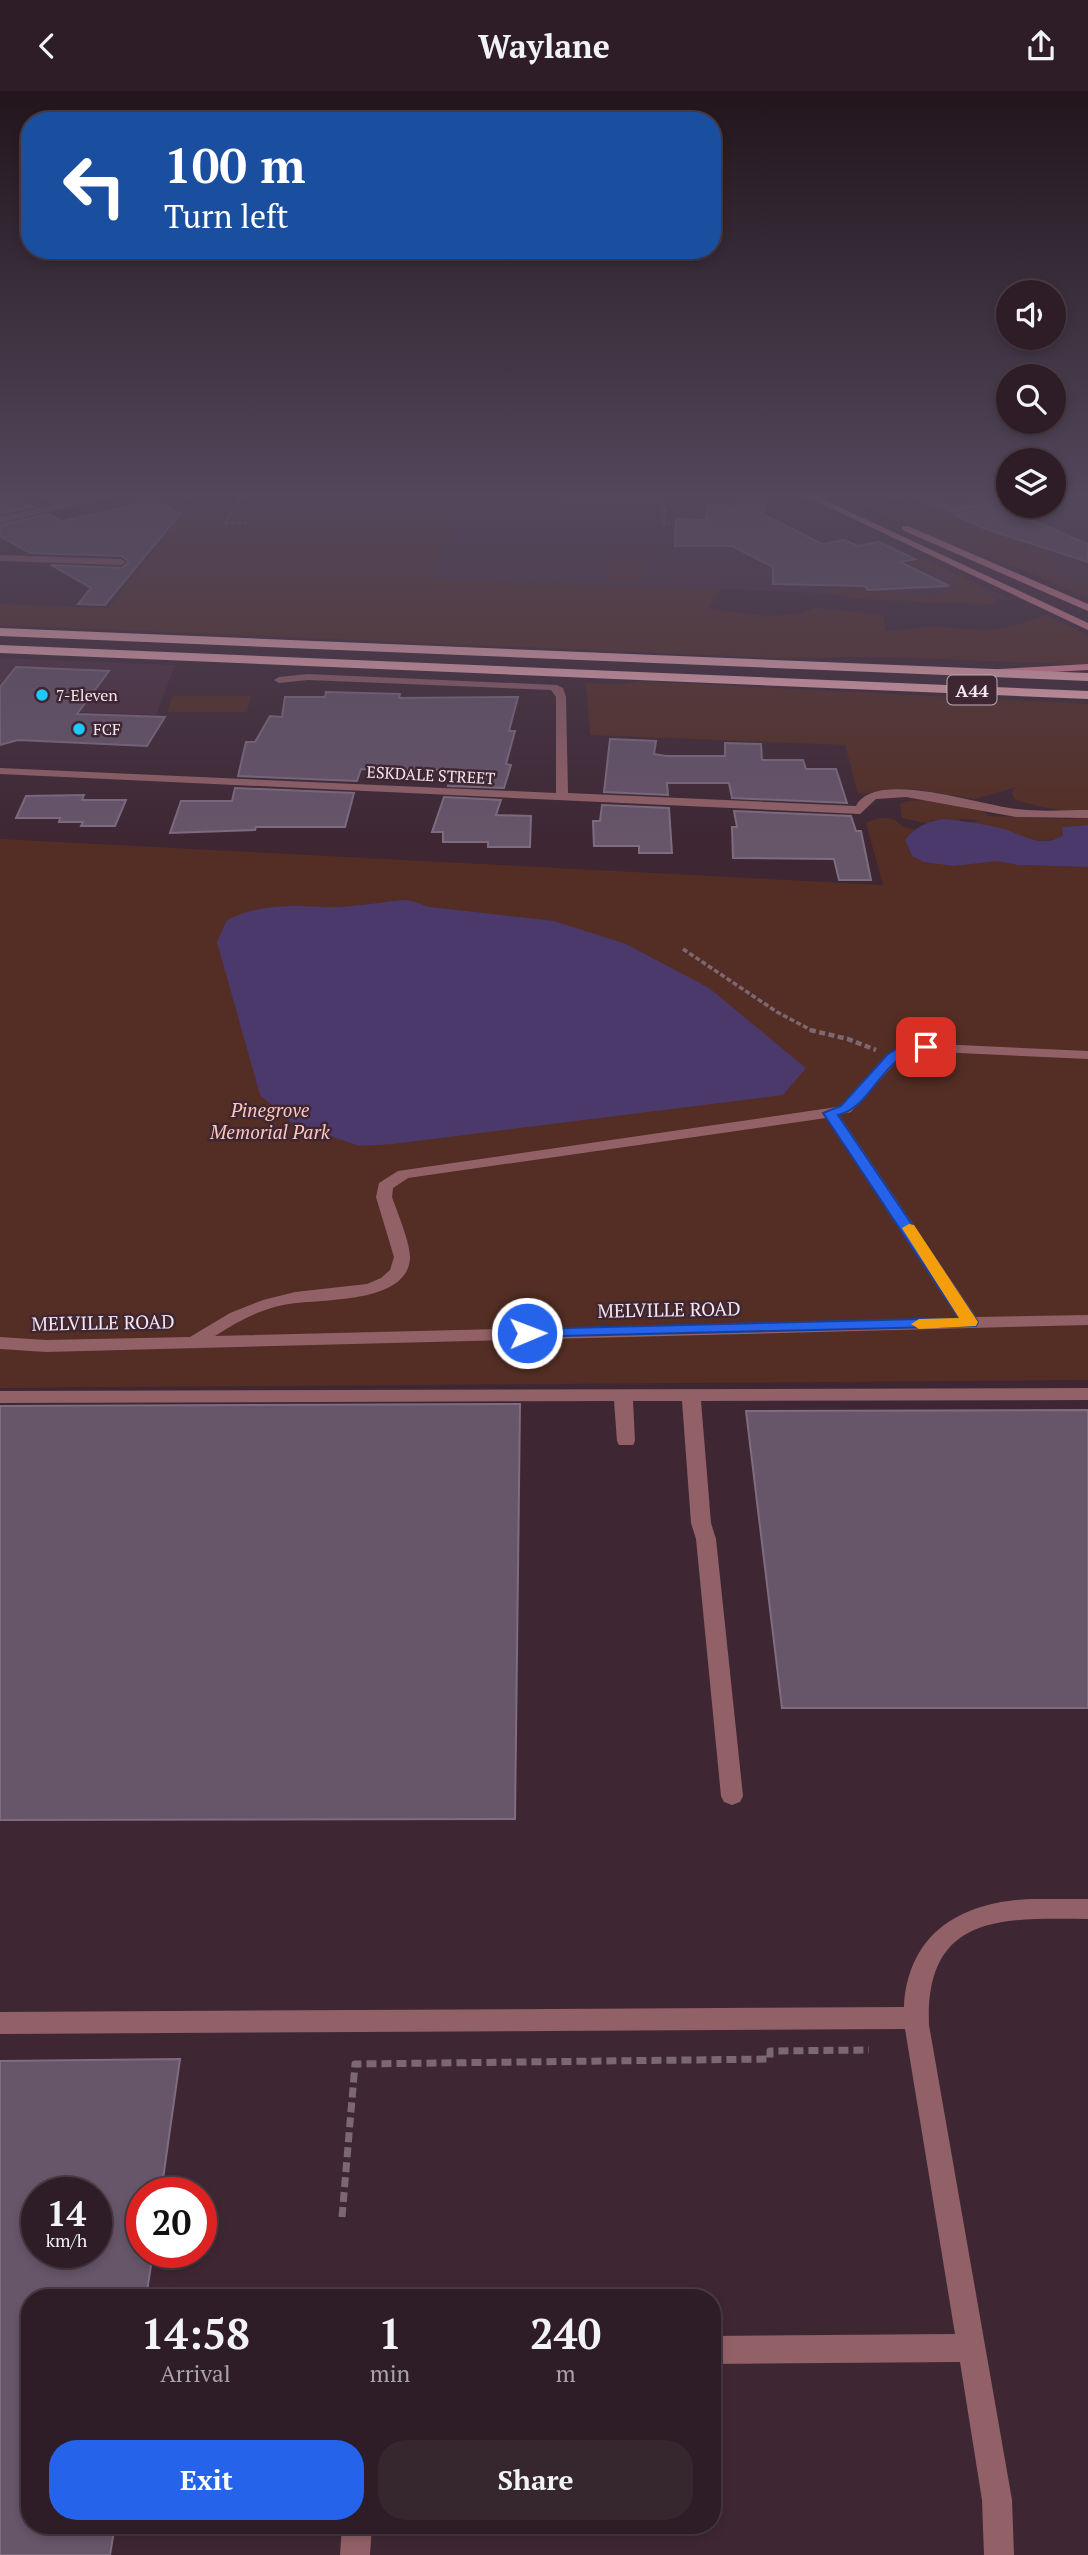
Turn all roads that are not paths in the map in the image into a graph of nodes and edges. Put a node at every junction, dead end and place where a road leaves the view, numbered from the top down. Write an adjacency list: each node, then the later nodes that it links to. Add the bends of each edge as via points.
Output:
1 (1052, 610): 2 (main road)
2 (1088, 627)
3 (0, 632): 6 (highway, A44)
4 (0, 649): 9 (highway, A44)
5 (1088, 667): 6 (main road)
6 (988, 672): 7 (highway, A44)
7 (1088, 677)
8 (279, 680): 11 (street, via 308,677 559,690)
9 (1088, 695)
10 (0, 771): 11 (street, ESKDALE STREET)
11 (562, 796): 12 (street, ESKDALE STREET, via 860,810 864,800 873,796 906,793 1005,812)
12 (1088, 814)
13 (1088, 1055): 14 (street, via 926,1047 904,1050 893,1056 846,1109)
14 (830, 1113): 16 (street); 17 (street, via 404,1174 385,1187 402,1257 402,1266 389,1282 271,1303 220,1323)
15 (1088, 1320): 16 (street, MELVILLE ROAD)
16 (970, 1322): 17 (street, MELVILLE ROAD)
17 (195, 1342): 18 (street, MELVILLE ROAD)
18 (0, 1343)
19 (1088, 1394): 21 (street)
20 (622, 1395): 21 (street); 22 (street); 23 (street)
21 (691, 1395): 24 (street)
22 (0, 1398)
23 (626, 1441)
24 (732, 1796)
25 (1088, 1909): 26 (street, via 994,1912 965,1923 929,1956 916,1993)
26 (916, 2018): 27 (street); 28 (street)
27 (0, 2023)
28 (971, 2348): 29 (street); 32 (street, via 997,2500)
29 (721, 2350)
30 (356, 2534): 31 (street)
31 (355, 2555)
32 (999, 2555)

